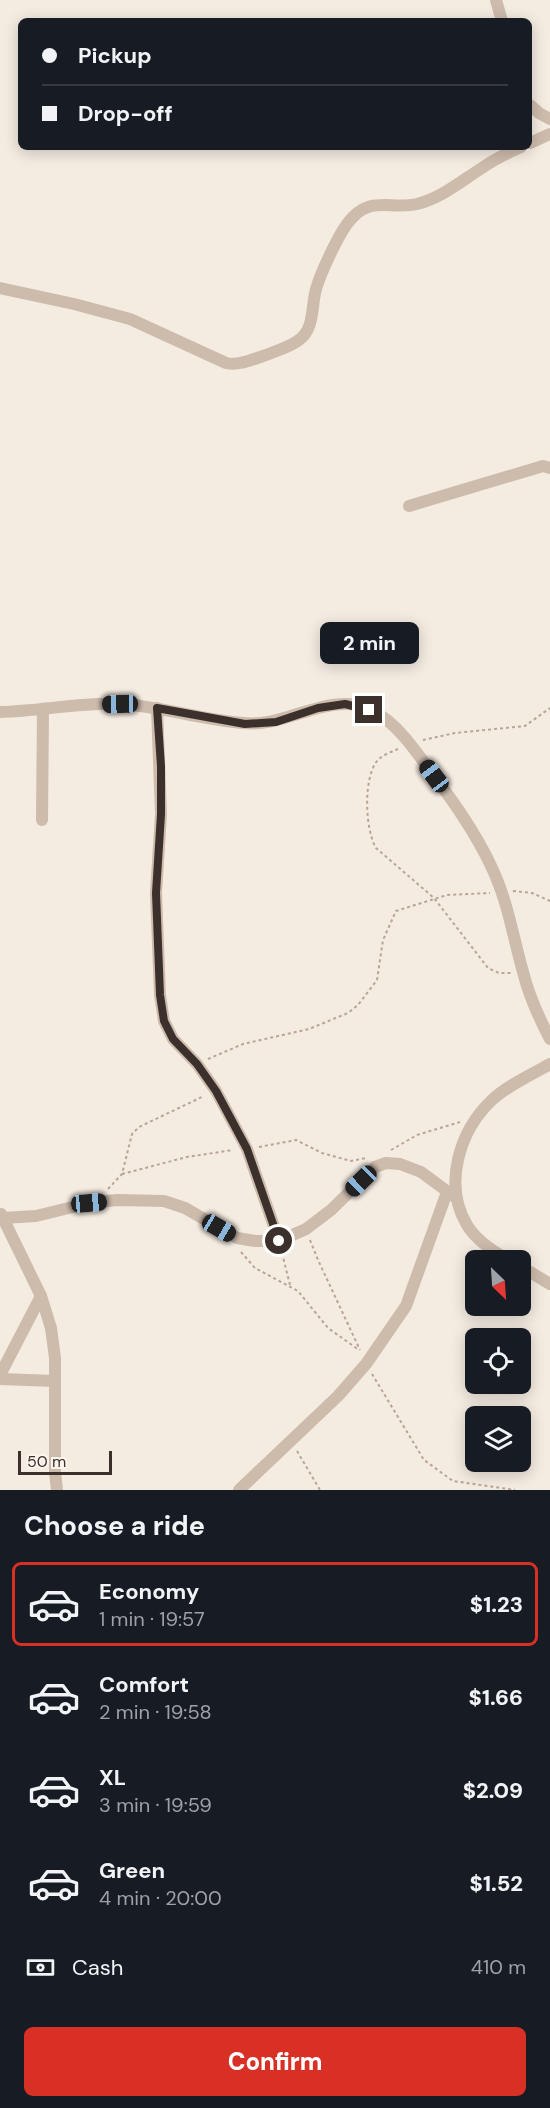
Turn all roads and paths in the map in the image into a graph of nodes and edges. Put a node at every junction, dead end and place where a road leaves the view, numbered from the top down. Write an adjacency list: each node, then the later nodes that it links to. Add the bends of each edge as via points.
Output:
1 (496, 0): 2 (street)
2 (501, 18)
3 (532, 107): 4 (street)
4 (550, 119)
5 (550, 134): 6 (street)
6 (532, 142)
7 (514, 150): 8 (street, via 430,199 407,205 378,204 356,213 345,226 320,280 304,334 279,350 242,363 226,363 130,318)
8 (0, 288)
9 (550, 468): 10 (street, via 543,466)
10 (409, 506)
11 (157, 708): 13 (street, via 120,704); 15 (street, via 245,724 276,722 345,704 385,718); 22 (street, via 161,766 156,893 160,995 164,1021 173,1039)
12 (550, 708): 15 (path, via 525,726 454,733)
13 (43, 710): 14 (street); 16 (street)
14 (0, 711)
15 (410, 744): 17 (street, via 453,802); 18 (path, via 378,760 370,774 367,811 371,840)
16 (42, 820)
17 (502, 892): 18 (path); 19 (path, via 532,892); 20 (street)
18 (434, 898): 20 (path, via 488,968 499,973); 22 (path, via 396,911 383,940 376,980 348,1013 309,1029 243,1044)
19 (550, 901)
20 (523, 974): 21 (street)
21 (550, 1040)
22 (197, 1064): 24 (street)
23 (550, 1064): 25 (street, via 493,1099)
24 (216, 1091): 26 (street); 29 (path, via 139,1126 132,1134)
25 (475, 1119): 27 (path, via 417,1135); 30 (street, via 462,1145)
26 (247, 1149): 28 (path, via 296,1140 351,1161); 29 (path, via 187,1157); 35 (street)
27 (387, 1153)
28 (369, 1157)
29 (122, 1174): 31 (path)
30 (451, 1194): 33 (street, via 421,1172 386,1163 375,1167); 36 (street, via 468,1227); 41 (street, via 406,1306)
31 (89, 1203): 32 (street, via 36,1216); 34 (street, via 164,1201 185,1208)
32 (1, 1215): 40 (street)
33 (306, 1229): 35 (street); 39 (path, via 361,1351 328,1329)
34 (237, 1238): 35 (street); 39 (path, via 240,1251 255,1268)
35 (279, 1241): 39 (path)
36 (494, 1250)
37 (531, 1273): 38 (street)
38 (550, 1284)
39 (290, 1285)
40 (41, 1296): 42 (street); 44 (street, via 51,1328)
41 (366, 1364): 45 (street); 49 (path, via 424,1460 453,1481)
42 (0, 1375)
43 (0, 1379): 44 (street)
44 (55, 1381): 46 (street)
45 (291, 1442): 47 (street); 48 (path)
46 (57, 1490)
47 (239, 1490)
48 (320, 1490)
49 (515, 1490)

